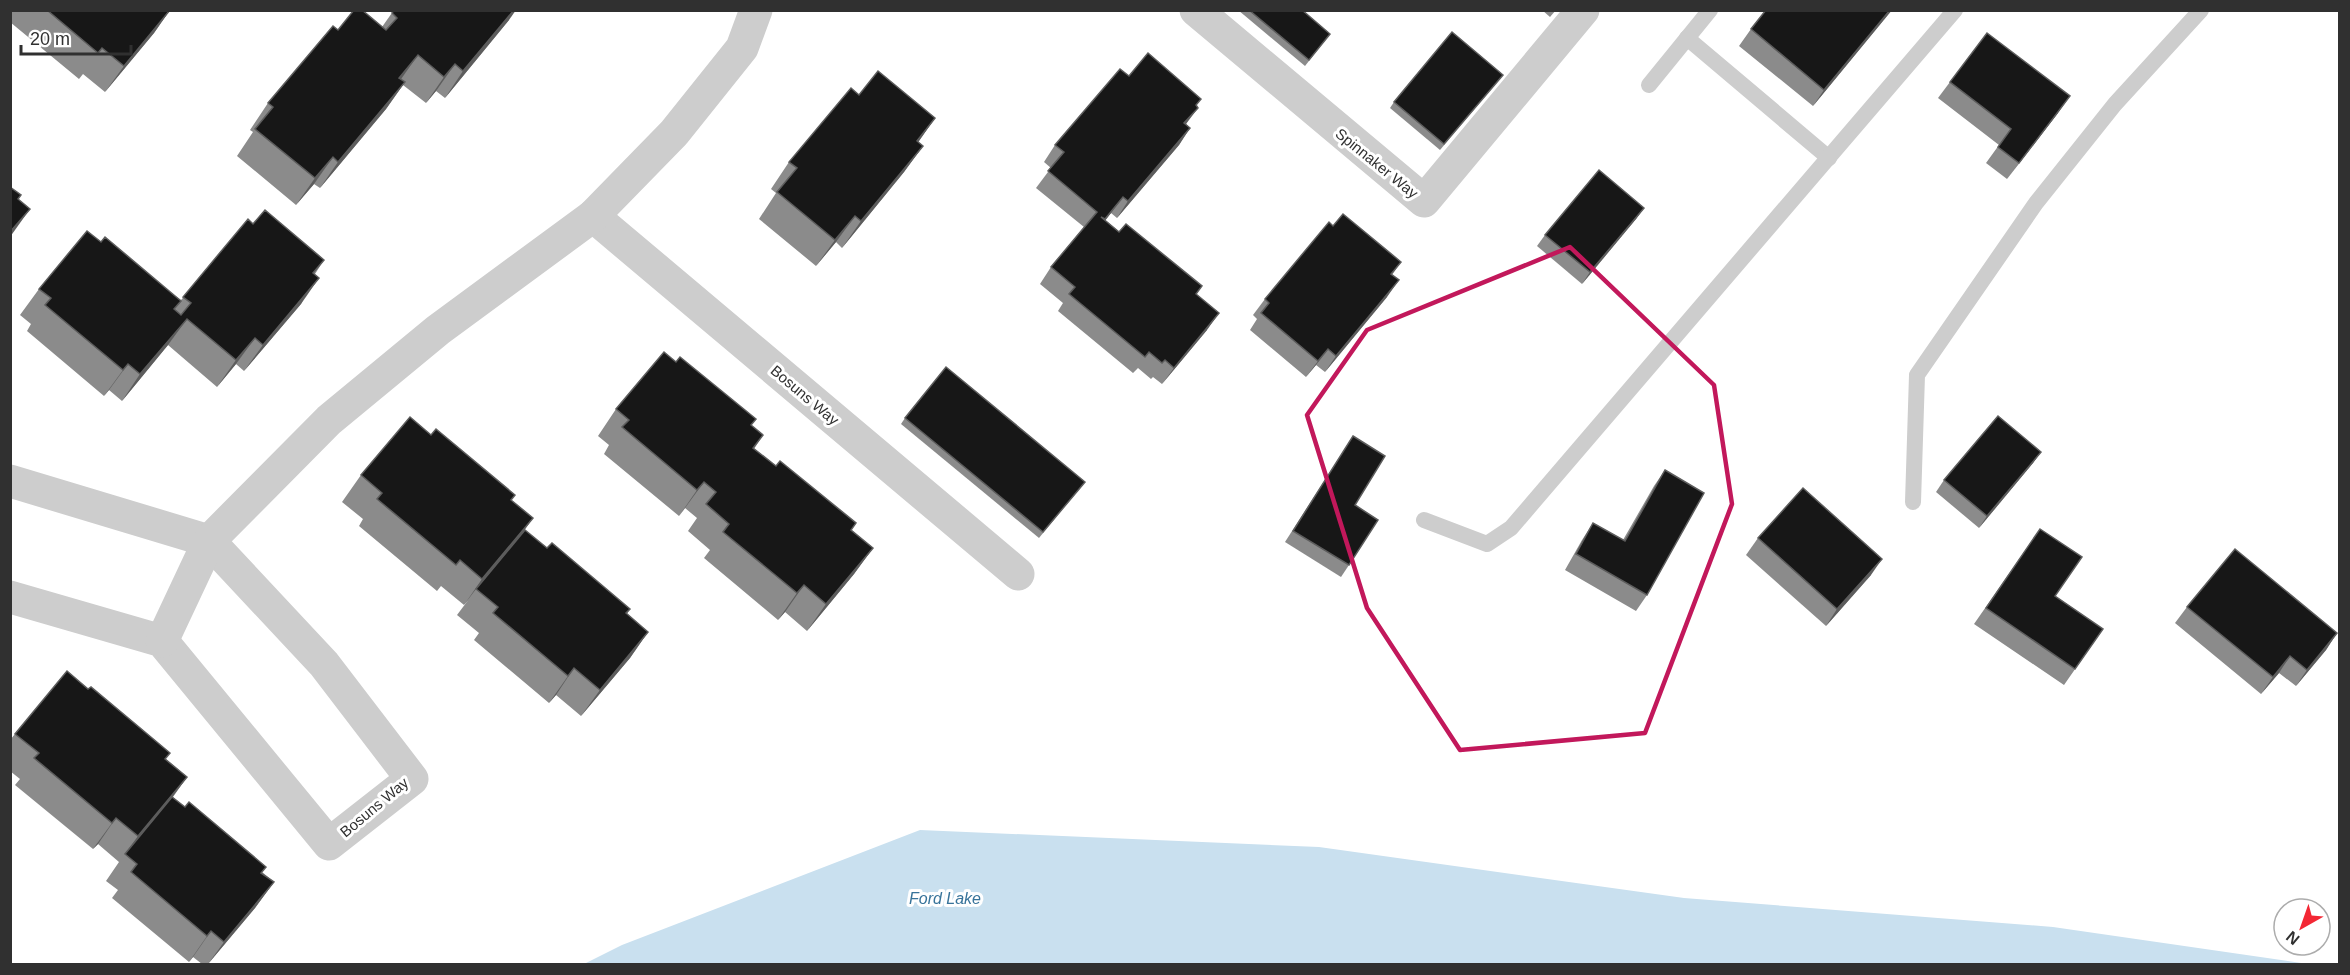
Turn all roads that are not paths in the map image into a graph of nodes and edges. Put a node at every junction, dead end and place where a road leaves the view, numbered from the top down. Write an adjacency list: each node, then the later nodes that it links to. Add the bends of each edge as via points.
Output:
1 (756, 10): 10 (street, via 742,48 729,65 675,133)
2 (1196, 10): 3 (street, Spinnaker Way, via 1424,201)
3 (1583, 10)
4 (1710, 10): 7 (lane)
5 (1956, 10): 9 (lane)
6 (2201, 10): 12 (lane, via 2115,105 2036,203 1917,375)
7 (1687, 38): 8 (lane); 9 (lane)
8 (1649, 85)
9 (1829, 158): 13 (lane, via 1511,528 1487,544)
10 (593, 216): 14 (street, via 438,330 329,420); 15 (street, Bosuns Way)
11 (10, 481): 14 (street)
12 (1913, 502)
13 (1424, 520)
14 (209, 541): 17 (street); 17 (street, Bosuns Way, via 324,664 412,779 329,844)
15 (1018, 574)
16 (10, 597): 17 (street)
17 (162, 641)

